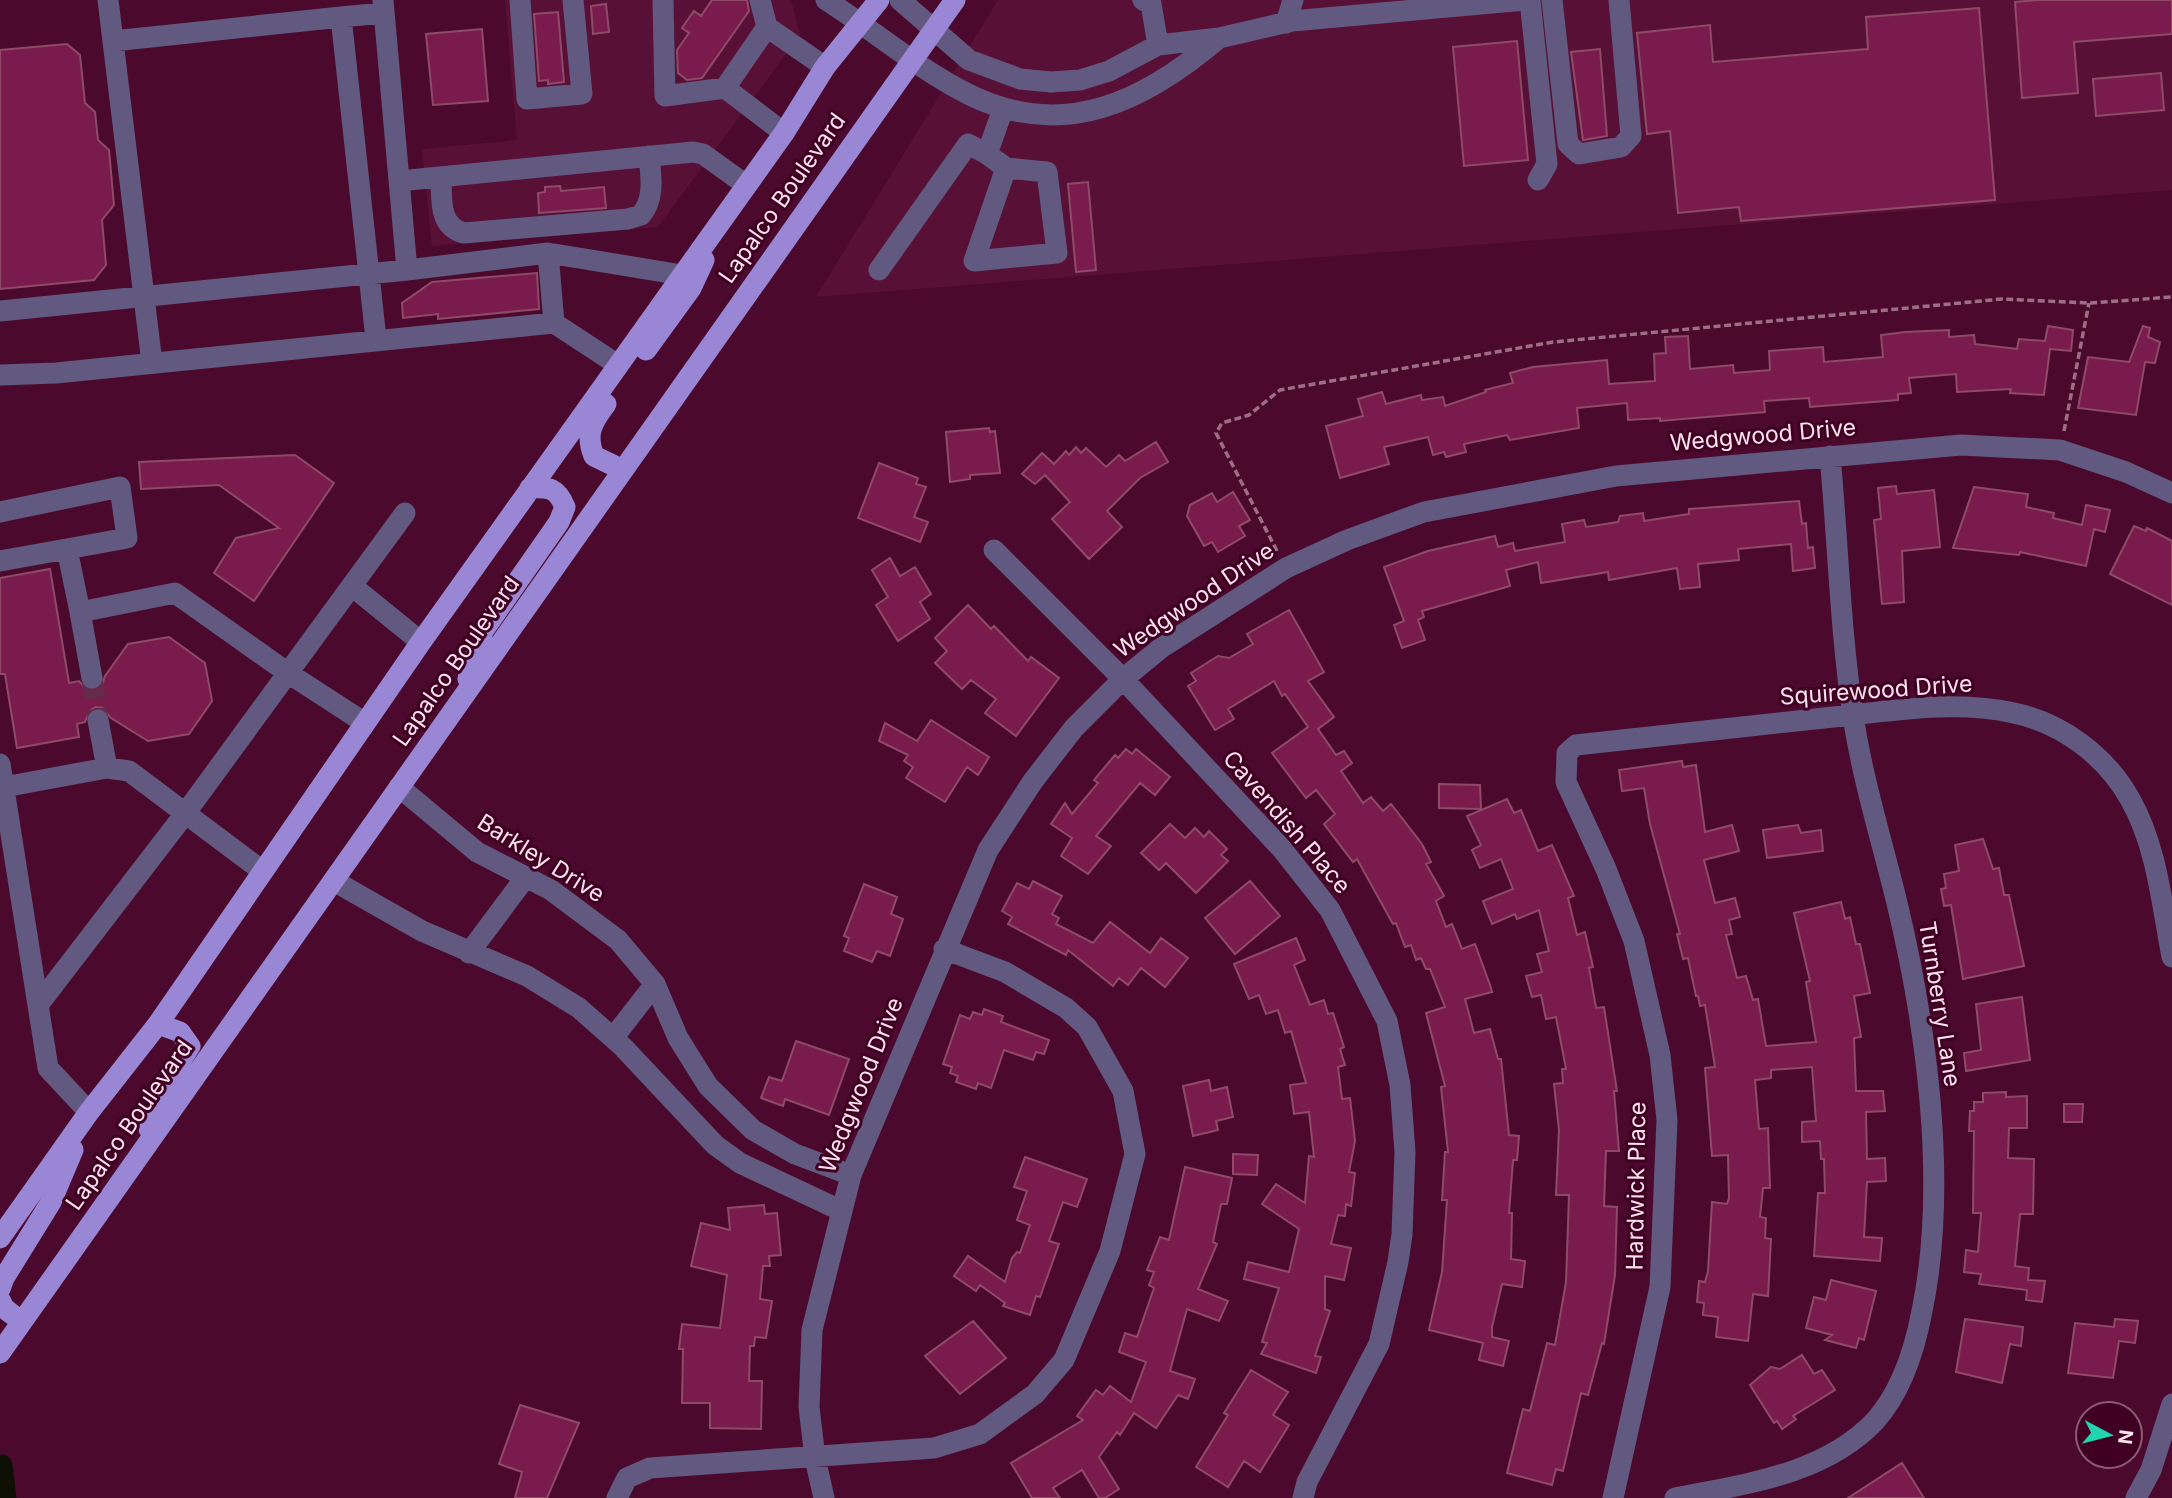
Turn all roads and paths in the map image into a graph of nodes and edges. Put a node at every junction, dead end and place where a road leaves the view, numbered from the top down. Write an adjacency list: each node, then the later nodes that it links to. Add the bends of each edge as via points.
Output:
1 (107, 0): 22 (street)
2 (520, 0): 3 (street, via 527,99 582,94)
3 (573, 0)
4 (663, 0): 26 (street, via 665,96)
5 (760, 0): 19 (street)
6 (826, 0): 17 (street)
7 (879, 0): 17 (main road, Lapalco Boulevard)
8 (900, 0): 20 (street)
9 (955, 0): 20 (main road, Lapalco Boulevard)
10 (1143, 0): 23 (street, via 1151,4 1156,16)
11 (1293, 0): 18 (street)
12 (1528, 0): 18 (street); 33 (street, via 1547,164)
13 (1552, 0): 14 (street, via 1567,144 1579,154 1621,147 1631,136)
14 (1619, 0)
15 (384, 6): 16 (street); 34 (street)
16 (341, 18): 22 (street); 40 (street)
17 (862, 23): 24 (street); 25 (main road, Lapalco Boulevard)
18 (1286, 23): 21 (street)
19 (768, 27): 25 (street); 26 (street)
20 (932, 31): 23 (street, via 969,60 993,71 1051,82 1109,71); 24 (main road, Lapalco Boulevard)
21 (1219, 38): 23 (street); 27 (street, via 1181,70 1113,106 1076,115)
22 (113, 41): 42 (street)
23 (1158, 45)
24 (912, 59): 27 (street, via 967,94); 53 (main road, Lapalco Boulevard)
25 (825, 67): 28 (main road, Lapalco Boulevard)
26 (725, 88): 28 (street)
27 (1003, 109): 29 (street)
28 (784, 133): 35 (main road, Lapalco Boulevard)
29 (987, 154): 31 (street); 39 (street, via 968,144)
30 (649, 156): 32 (street); 32 (street, via 648,204 641,215 628,219 464,233 451,228 445,219); 35 (street, via 703,154)
31 (1006, 168): 31 (street, via 1047,172 1057,254 974,261)
32 (440, 177): 34 (street)
33 (1538, 180)
34 (399, 181): 38 (street)
35 (746, 185): 36 (main road, Lapalco Boulevard)
36 (726, 214): 41 (main road, Lapalco Boulevard); 53 (main road, via 691,288 592,423 588,441 594,456)
37 (548, 253): 38 (street); 41 (street); 46 (street)
38 (407, 270): 40 (street)
39 (879, 270)
40 (367, 274): 42 (street); 47 (street)
41 (682, 275): 49 (main road, Lapalco Boulevard)
42 (144, 297): 45 (street); 48 (street)
43 (2172, 297): 44 (path)
44 (2089, 303): 51 (path); 61 (path, via 2002,299 1553,342 1280,390 1250,415 1223,423 1216,433)
45 (0, 311)
46 (555, 323): 47 (street); 49 (street)
47 (376, 339): 48 (street)
48 (152, 363): 50 (street)
49 (618, 365): 54 (main road, Lapalco Boulevard)
50 (0, 375)
51 (2060, 450): 52 (street, Wedgwood Drive, via 1961,445); 55 (street, Wedgwood Drive)
52 (1830, 456): 61 (street, Wedgwood Drive, via 1616,476 1424,512); 69 (street, Turnberry Lane)
53 (623, 470): 68 (main road, Lapalco Boulevard)
54 (530, 488): 64 (main road, Lapalco Boulevard); 68 (main road, via 550,487 560,494 565,507 483,631)
55 (2172, 493)
56 (0, 512): 58 (street, via 120,487 127,538)
57 (405, 513): 62 (street)
58 (67, 549): 60 (street); 63 (street)
59 (994, 550): 67 (street, Cavendish Place)
60 (0, 561)
61 (1286, 568): 67 (street, Wedgwood Drive, via 1161,648)
62 (352, 586): 64 (street); 65 (street)
63 (80, 612): 65 (street, via 175,593); 66 (street)
64 (421, 642): 71 (main road, Lapalco Boulevard)
65 (288, 673): 71 (street); 77 (street)
66 (92, 678)
67 (1124, 678): 81 (street, Wedgwood Drive, via 1074,728 1033,781 988,850); 103 (street, Cavendish Place, via 1282,849 1330,910 1387,1021 1400,1085 1405,1152 1398,1262 1379,1344)
68 (463, 697): 76 (main road, Lapalco Boulevard)
69 (1853, 715): 72 (street, Squirewood Drive, via 1576,746 1567,753); 83 (street, Squirewood Drive, via 1966,706 2015,713 2063,730 2097,756 2130,798 2152,854); 105 (street, Turnberry Lane, via 1898,905 1926,1054 1932,1263 1918,1332 1900,1381 1875,1420 1827,1458 1767,1479)
70 (98, 720): 74 (street)
71 (365, 723): 78 (main road, Lapalco Boulevard)
72 (1567, 762): 104 (street, Hardwick Place, via 1566,782 1634,941 1660,1055 1667,1120 1660,1287)
73 (0, 764): 75 (street)
74 (107, 768): 75 (street); 77 (street, via 129,771)
75 (4, 787): 85 (street)
76 (399, 787): 79 (street, Barkley Drive, via 477,852); 80 (main road, Lapalco Boulevard)
77 (184, 815): 78 (street); 85 (street)
78 (261, 870): 86 (main road, Lapalco Boulevard)
79 (525, 878): 82 (street); 84 (street, Barkley Drive, via 551,890 618,940)
80 (334, 881): 82 (street); 91 (main road, Lapalco Boulevard)
81 (944, 949): 92 (street, Wedgwood Drive); 100 (street, via 1004,972 1066,1008 1087,1027 1123,1091 1135,1154 1110,1251 1064,1360 1035,1394 980,1434 934,1448)
82 (468, 953): 87 (street, via 527,975 579,1008)
83 (2172, 957)
84 (655, 985): 87 (street); 88 (street, Barkley Drive, via 678,1038)
85 (38, 1005): 89 (street, via 48,1068)
86 (158, 1024): 89 (main road, Lapalco Boulevard); 91 (main road, via 180,1032 190,1046 167,1082)
87 (613, 1038): 90 (street)
88 (723, 1101): 90 (street); 92 (street, Barkley Drive, via 753,1130 794,1154)
89 (89, 1112): 94 (main road, Lapalco Boulevard); 95 (main road, via 51,1202)
90 (699, 1131): 93 (street, via 740,1163)
91 (137, 1160): 97 (main road, Lapalco Boulevard)
92 (851, 1175): 93 (street, Wedgwood Drive)
93 (842, 1211): 100 (street, Wedgwood Drive, via 812,1330 809,1407)
94 (0, 1238)
95 (0, 1289)
96 (0, 1300): 97 (main road)
97 (22, 1322): 98 (main road, Lapalco Boulevard)
98 (0, 1353)
99 (2172, 1405): 106 (street, via 2151,1470)
100 (815, 1458): 101 (street, via 650,1468 627,1478); 102 (street, Wedgwood Drive)
101 (617, 1498)
102 (824, 1498)
103 (1303, 1498)
104 (1613, 1498)
105 (1675, 1498)
106 (2136, 1498)

